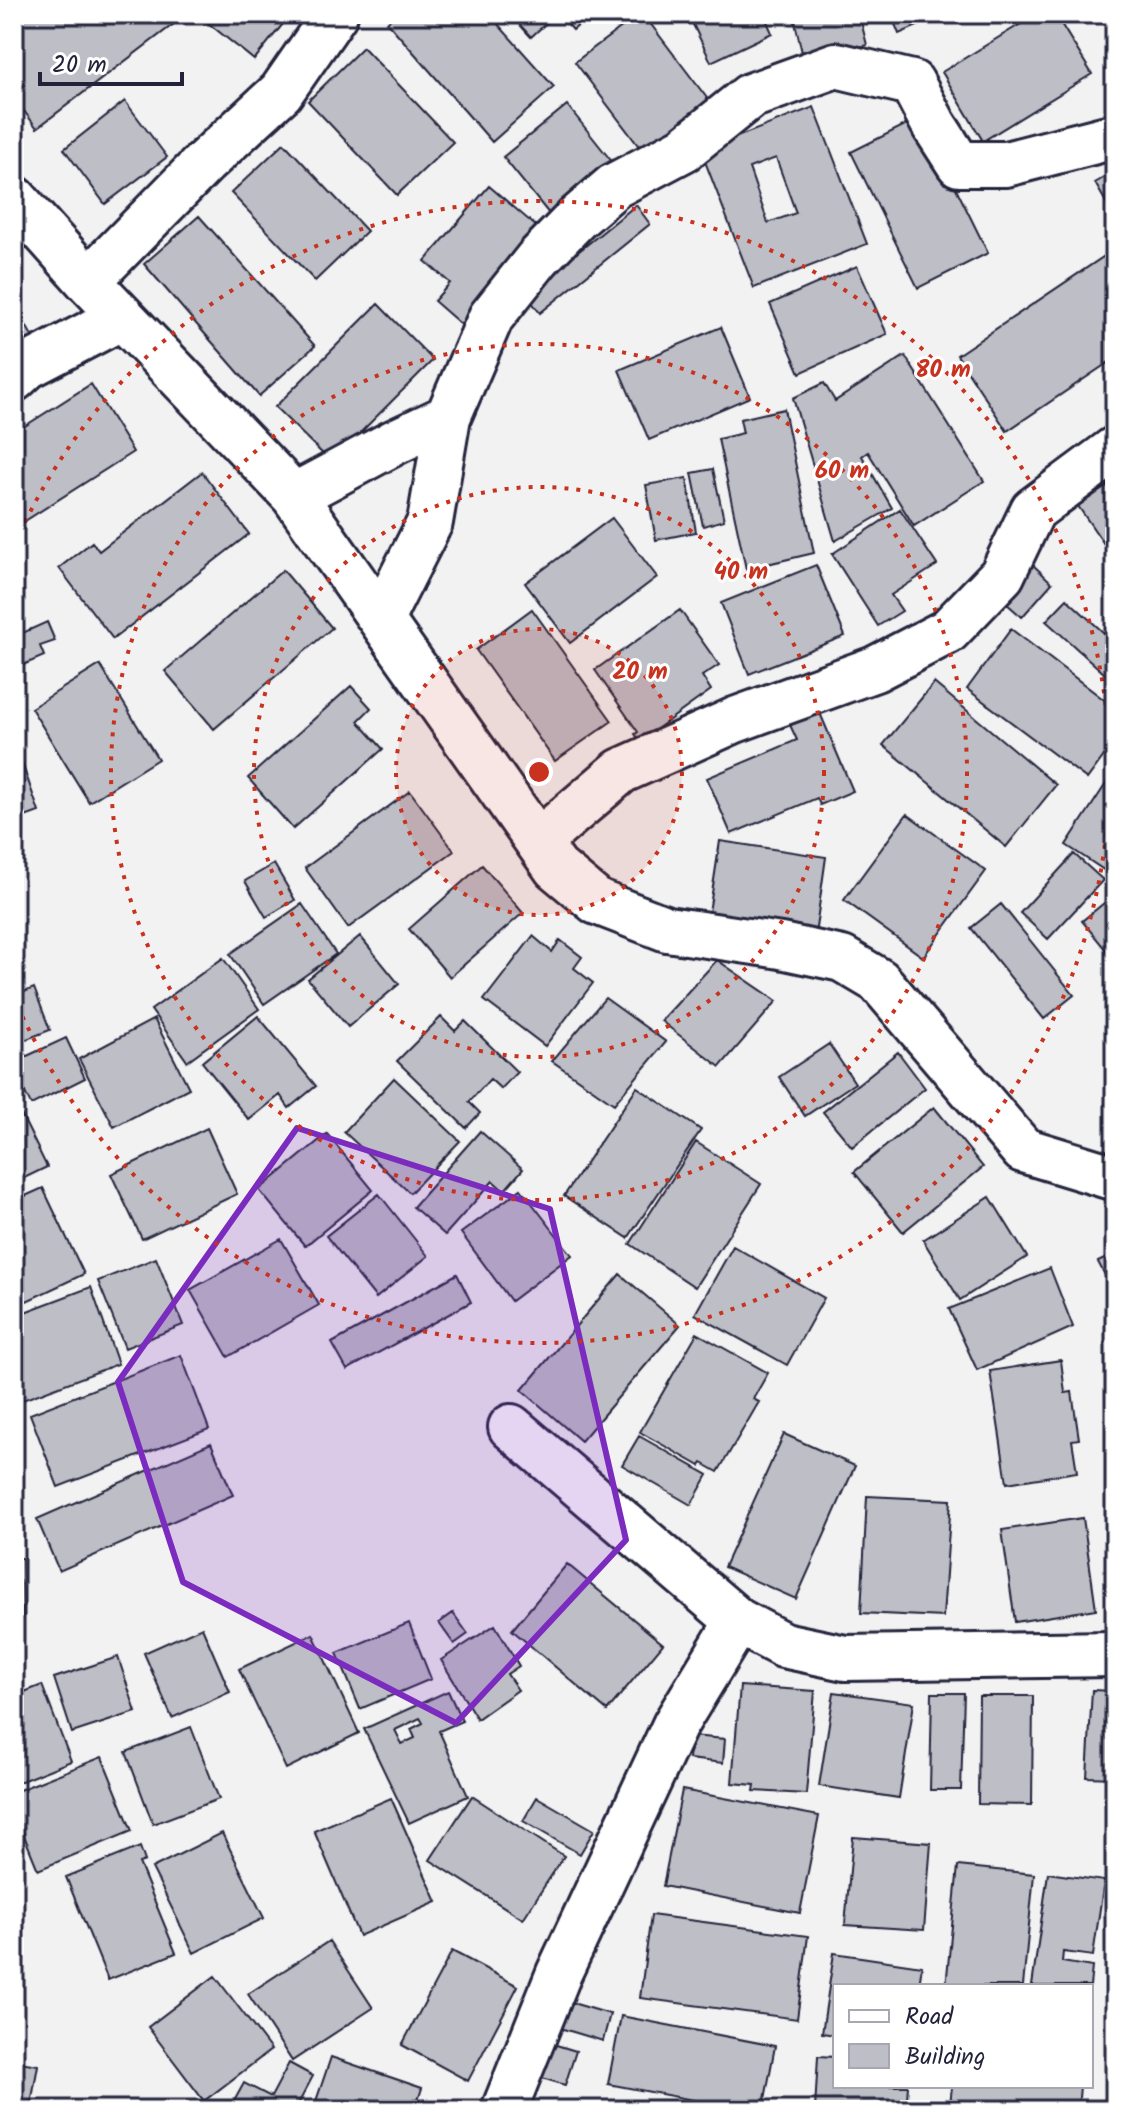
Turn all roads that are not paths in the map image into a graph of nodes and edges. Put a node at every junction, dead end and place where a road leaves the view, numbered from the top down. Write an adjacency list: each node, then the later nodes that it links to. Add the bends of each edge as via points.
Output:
1 (335, 14): 4 (street, via 281,92)
2 (1115, 136): 7 (street, via 1006,164 959,164 912,83 836,65 750,96 684,149 614,186 538,258 491,317)
3 (14, 198): 4 (street)
4 (88, 281): 5 (street)
5 (122, 317): 6 (street, via 28,366); 9 (street)
6 (14, 379)
7 (448, 417): 9 (street); 10 (street, via 430,522)
8 (1115, 449): 11 (street, via 1033,510 1002,575 948,631 875,669 735,720 621,771)
9 (294, 496): 10 (street)
10 (381, 619): 11 (street)
11 (538, 842): 12 (street, via 556,868 597,902 667,929 842,959 879,981 1023,1150)
12 (1115, 1178)
13 (511, 1427): 14 (street)
14 (738, 1621): 15 (street, via 783,1645 845,1658); 16 (street, via 675,1725 559,1973)
15 (1115, 1654)
16 (504, 2110)

